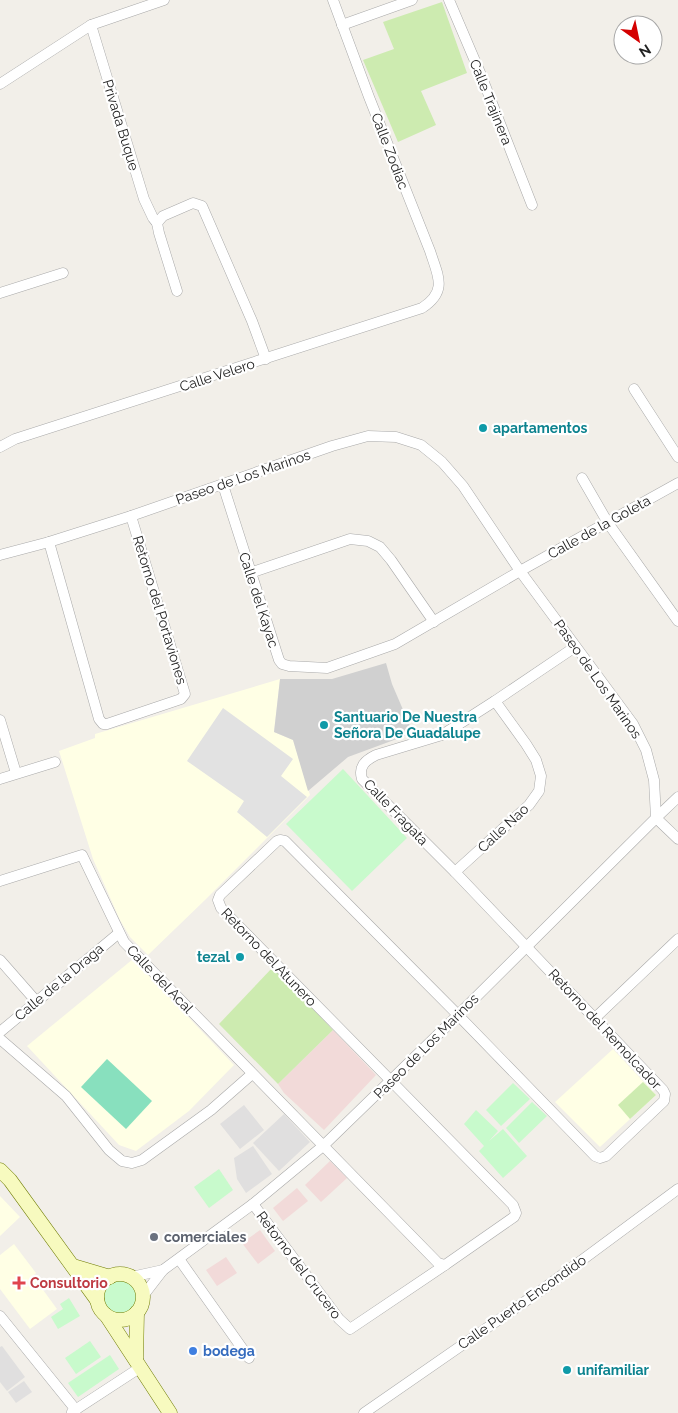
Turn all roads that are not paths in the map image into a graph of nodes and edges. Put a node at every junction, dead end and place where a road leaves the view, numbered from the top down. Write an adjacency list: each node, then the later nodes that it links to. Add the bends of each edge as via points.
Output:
1 (164, 0): 5 (street)
2 (334, 0): 6 (street, Calle Zodiac)
3 (412, 0): 6 (street)
4 (448, 0): 8 (street, Calle Trajinera)
5 (91, 25): 7 (street); 9 (street, Privada Buque, via 144,199)
6 (342, 25): 13 (street, Calle Zodiac, via 430,251 439,288)
7 (0, 84)
8 (532, 205)
9 (157, 223): 11 (street, Privada Buque); 14 (street, via 185,205 202,206)
10 (63, 273): 12 (street)
11 (177, 291)
12 (0, 293)
13 (433, 301): 14 (street, Calle Velero, via 422,308)
14 (266, 359): 16 (street, Calle Velero)
15 (634, 389): 17 (street)
16 (0, 447)
17 (678, 457)
18 (582, 478): 22 (street)
19 (678, 483): 22 (street, Calle de la Goleta)
20 (223, 485): 21 (street, Paseo de Los Marinos); 25 (street, Paseo de Los Marinos, via 359,438 396,437 421,445 447,468 463,486); 26 (street, Calle del Kayac)
21 (131, 516): 23 (street, Paseo de Los Marinos); 23 (street, Retorno del Portaviones, via 185,694 181,699 107,724 99,719)
22 (608, 523): 25 (street, Calle de la Goleta); 27 (street)
23 (49, 542): 24 (street, Paseo de Los Marinos)
24 (0, 555)
25 (520, 571): 28 (street, Calle del Kayac); 29 (street, Paseo de Los Marinos)
26 (250, 574): 28 (street, via 350,539 368,541 380,547 391,560); 28 (street, Calle del Kayac, via 282,664 327,668 395,644)
27 (678, 621)
28 (434, 622)
29 (575, 647): 30 (street, Calle Fragata); 36 (street, Paseo de Los Marinos, via 632,724 646,750 654,780)
30 (495, 701): 38 (street, Calle Nao, via 536,760 541,776 539,791 529,805); 38 (street, Calle Fragata, via 442,735 366,760 360,773)
31 (0, 720): 33 (street)
32 (55, 762): 33 (street)
33 (16, 773): 34 (street)
34 (0, 779)
35 (678, 797): 36 (street)
36 (656, 818): 37 (street); 42 (street, Paseo de Los Marinos)
37 (678, 839)
38 (455, 872): 42 (street, Calle Fragata)
39 (0, 881): 40 (street, Calle del Acal, via 82,855)
40 (119, 933): 44 (street, Calle de la Draga); 49 (street, Calle del Acal, via 124,942)
41 (678, 939): 46 (street)
42 (526, 946): 45 (street, Paseo de Los Marinos); 46 (street, Retorno del Remolcador)
43 (0, 960): 44 (street)
44 (36, 1001): 47 (street, Calle de la Draga)
45 (458, 1015): 46 (street, Retorno del Remolcador, via 600,1158 664,1101 665,1094); 50 (street, Paseo de Los Marinos); 50 (street, Retorno del Atunero, via 285,841 277,841 220,895 221,908)
46 (595, 1018)
47 (0, 1032)
48 (0, 1039): 49 (street, via 66,1096 109,1150 122,1161 132,1163 142,1160 211,1110)
49 (252, 1074): 51 (street, Calle del Acal)
50 (390, 1082): 51 (street, Paseo de Los Marinos); 56 (street, via 516,1209 514,1217)
51 (323, 1146): 54 (street, Paseo de Los Marinos); 56 (street, Calle del Acal, via 438,1263)
52 (0, 1170): 57 (street)
53 (678, 1189): 70 (street, Calle Puerto Encondido, via 543,1289)
54 (253, 1204): 55 (street, Paseo de Los Marinos); 56 (street, Retorno del Crucero, via 339,1319 350,1329)
55 (179, 1259): 58 (street, Paseo de Los Marinos); 66 (street)
56 (445, 1265)
57 (73, 1266): 59 (street); 62 (street)
58 (163, 1270): 60 (street, Paseo de Los Marinos); 61 (street, Paseo de Los Marinos)
59 (110, 1277): 60 (street); 62 (street, via 98,1290)
60 (131, 1277): 61 (street, via 141,1288)
61 (143, 1296): 63 (street)
62 (97, 1300): 64 (street)
63 (137, 1312): 64 (street, via 118,1320); 67 (street)
64 (106, 1315): 67 (street)
65 (0, 1316): 68 (street)
66 (249, 1358)
67 (138, 1363): 68 (street); 69 (street)
68 (74, 1411)
69 (170, 1413)
70 (364, 1413)

